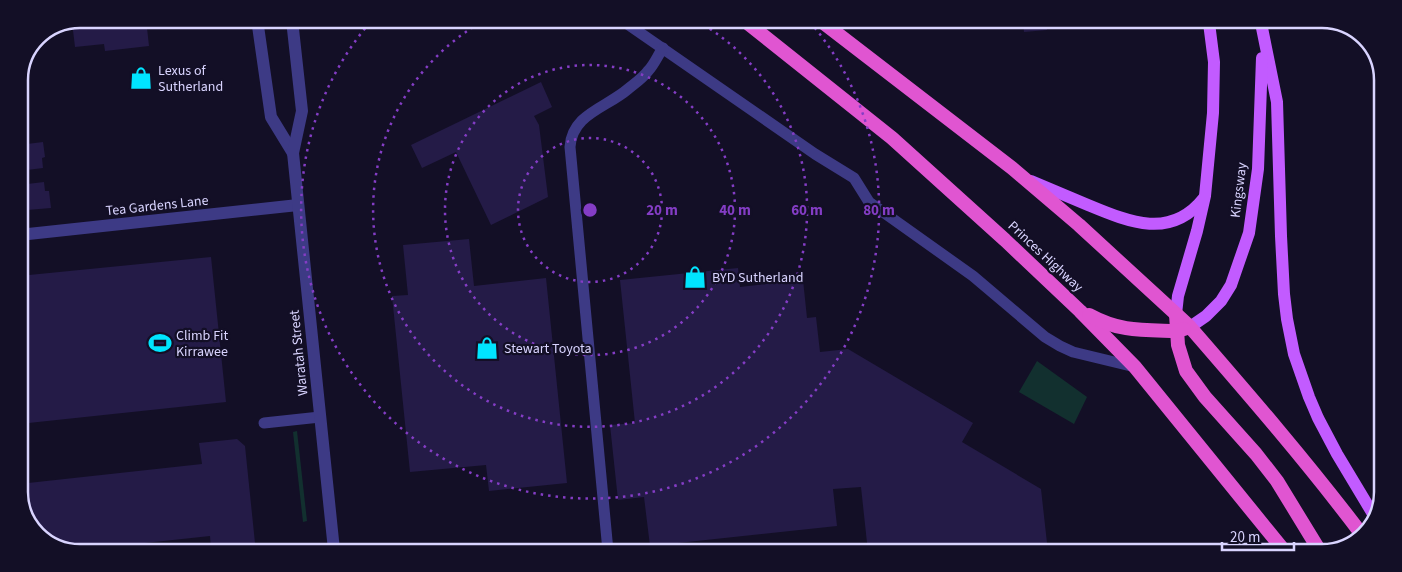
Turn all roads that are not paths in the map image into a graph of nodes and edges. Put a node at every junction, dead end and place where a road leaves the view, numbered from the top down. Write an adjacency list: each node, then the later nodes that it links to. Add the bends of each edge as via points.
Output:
1 (258, 28): 10 (street, Waratah Street, via 271,117)
2 (293, 28): 10 (street, Waratah Street, via 302,111)
3 (632, 28): 9 (lane)
4 (754, 28): 15 (highway, Princes Highway, via 892,138)
5 (830, 28): 11 (highway)
6 (1210, 28): 12 (main road, via 1214,62 1213,113)
7 (1260, 28): 17 (main road, Kingsway, via 1258,169 1249,233 1231,286 1221,301 1206,316)
8 (1261, 28): 21 (main road, via 1277,102 1284,294 1294,354 1318,418)
9 (662, 48): 18 (lane, via 814,154 854,178 869,202 973,276 1045,337 1073,352); 24 (lane, via 649,71 626,91 587,115 570,139)
10 (292, 153): 13 (street, Waratah Street)
11 (1024, 178): 12 (main road, via 1118,217 1145,224 1182,218); 16 (highway)
12 (1205, 196): 16 (main road)
13 (298, 204): 14 (street, Tea Gardens Lane); 19 (street, Waratah Street)
14 (28, 234)
15 (1080, 311): 17 (highway, via 1122,329); 18 (highway, Princes Highway)
16 (1176, 314): 17 (highway)
17 (1183, 329): 22 (highway, via 1280,431); 26 (highway, via 1178,346 1186,371 1277,481)
18 (1135, 367): 25 (highway, Princes Highway)
19 (320, 417): 20 (lane); 23 (street, Waratah Street)
20 (264, 423)
21 (1371, 511)
22 (1358, 530)
23 (333, 544)
24 (607, 544)
25 (1279, 544)
26 (1315, 544)

